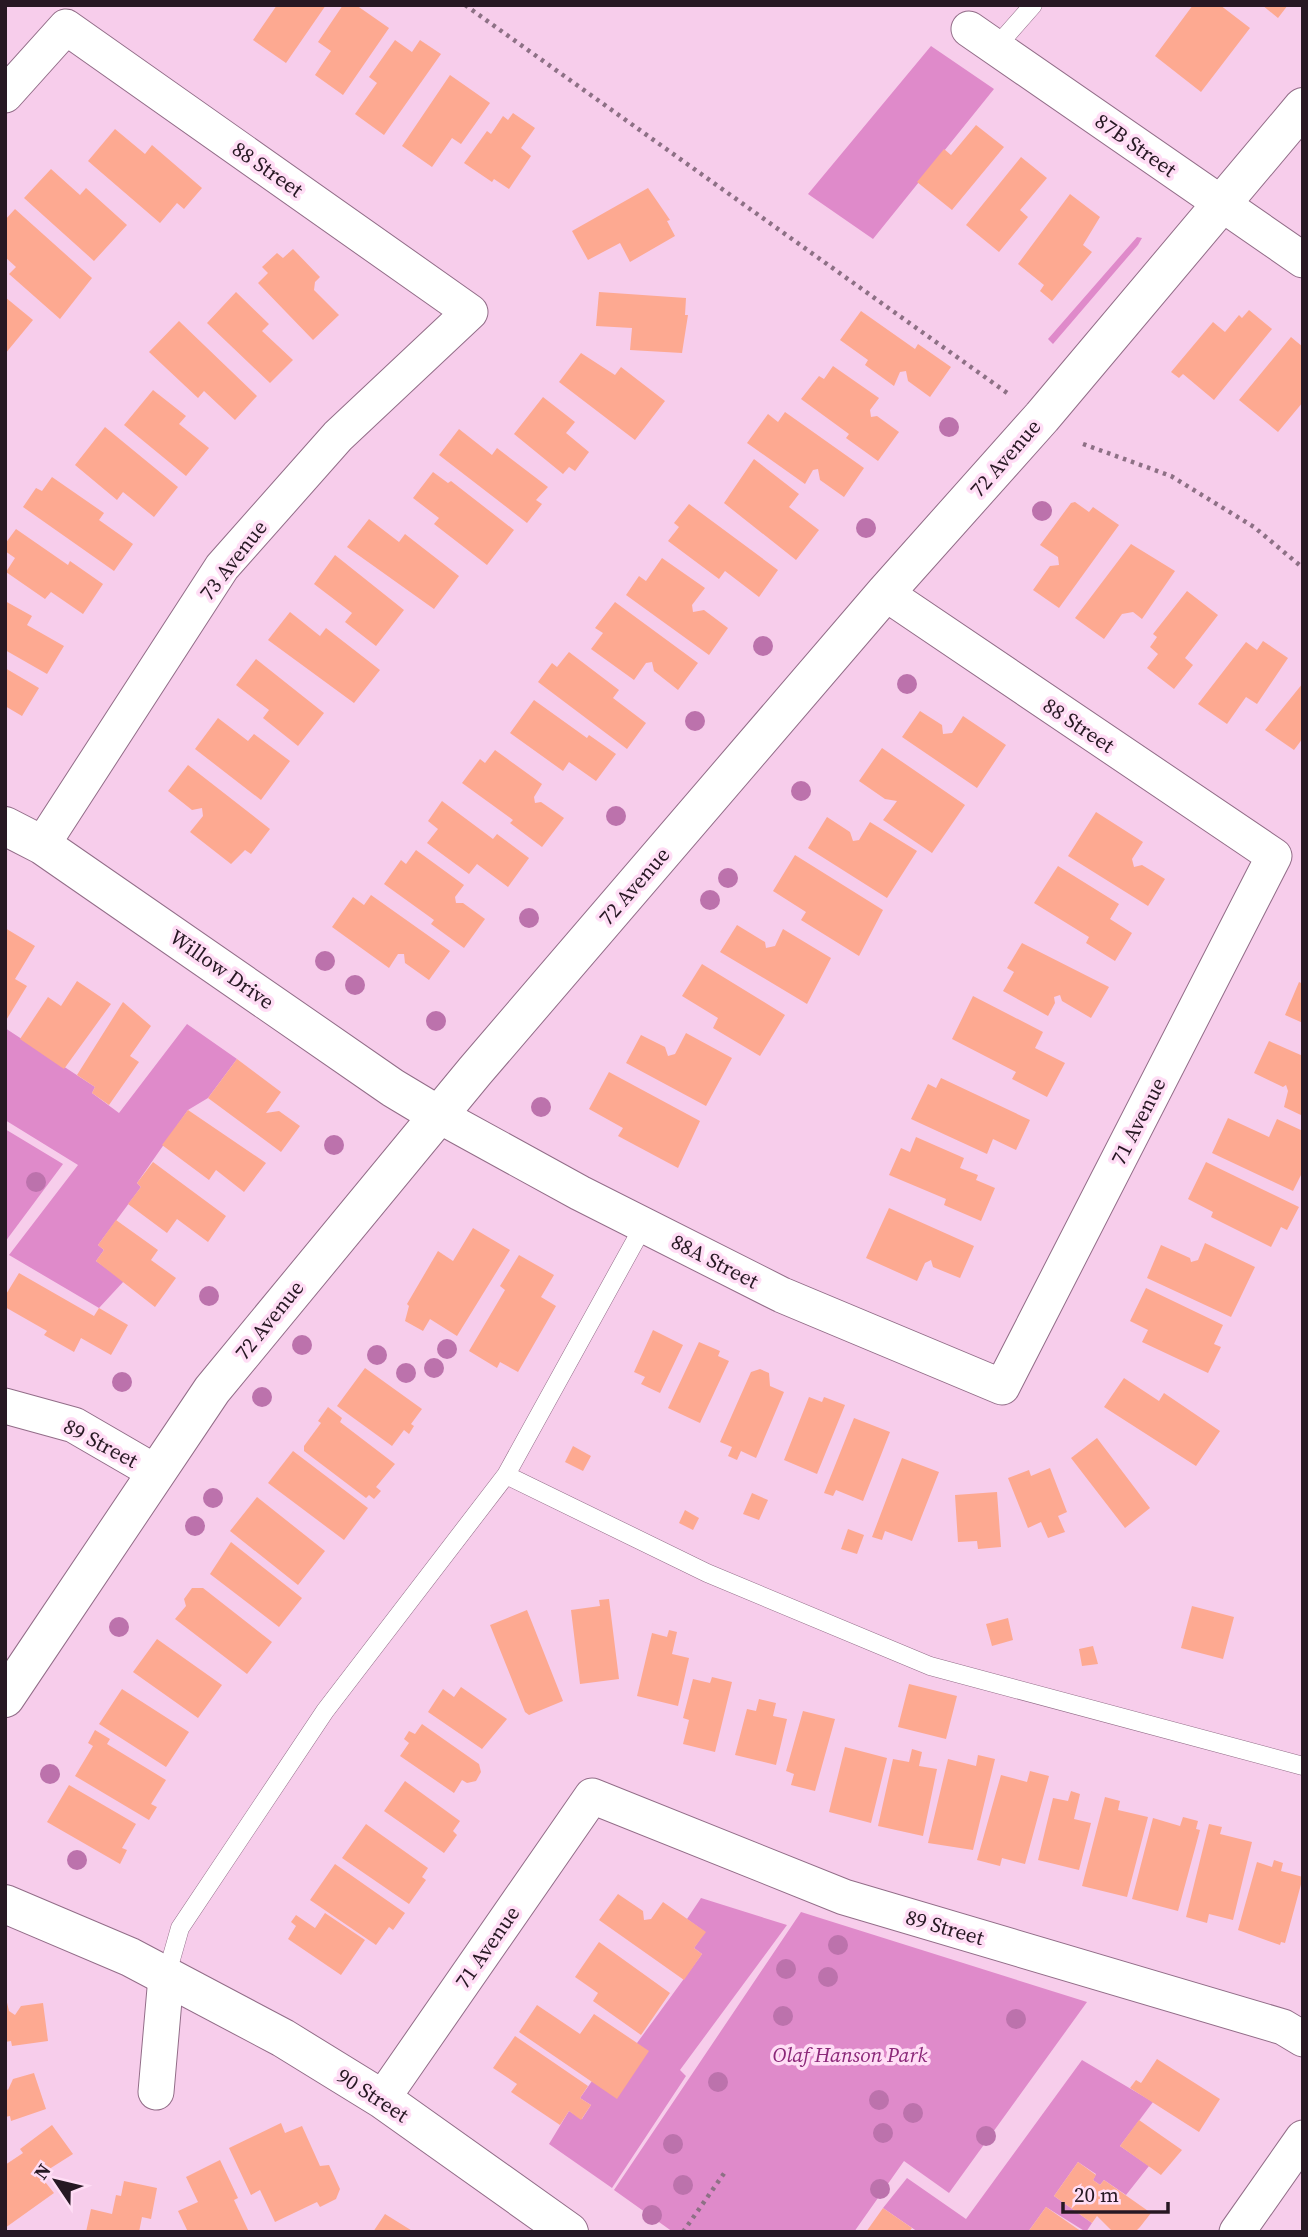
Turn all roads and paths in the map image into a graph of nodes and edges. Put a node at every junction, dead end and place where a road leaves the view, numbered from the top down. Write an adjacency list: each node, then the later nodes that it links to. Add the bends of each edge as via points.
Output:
1 (465, 5): 9 (path)
2 (1033, 5): 3 (lane)
3 (983, 38): 6 (street, 87B Street)
4 (5, 95): 8 (street, 88 Street, via 66,26)
5 (1303, 107): 6 (street, 72 Avenue)
6 (1220, 203): 7 (street, 87B Street); 12 (street, 72 Avenue, via 1042,417)
7 (1303, 260)
8 (470, 312): 14 (street, 73 Avenue, via 338,436 222,567)
9 (1010, 395)
10 (1083, 444): 11 (path, via 1171,476 1254,527)
11 (1303, 568)
12 (885, 593): 15 (street, 88 Street); 16 (street, 72 Avenue)
13 (5, 826): 14 (street, Willow Drive)
14 (41, 845): 16 (street, Willow Drive)
15 (1274, 856): 18 (street, 71 Avenue)
16 (438, 1115): 17 (street, 88A Street); 20 (street, 72 Avenue, via 201,1403)
17 (644, 1225): 18 (street, 88A Street, via 782,1294); 21 (lane)
18 (1002, 1387)
19 (5, 1406): 20 (street, 89 Street, via 74,1425)
20 (155, 1472): 22 (street, 72 Avenue)
21 (506, 1475): 23 (lane, via 707,1573 930,1666); 26 (lane, via 325,1711 180,1928)
22 (5, 1698)
23 (1303, 1766)
24 (592, 1796): 27 (street, 89 Street, via 844,1897 1283,2027); 29 (street, 71 Avenue)
25 (5, 1904): 26 (street, 90 Street)
26 (166, 1977): 28 (street); 29 (street, 90 Street, via 283,2038)
27 (1303, 2039)
28 (156, 2092)
29 (382, 2099): 32 (street, 90 Street)
30 (1303, 2138): 34 (street)
31 (725, 2172): 33 (path)
32 (569, 2232)
33 (683, 2232)
34 (1237, 2232)

